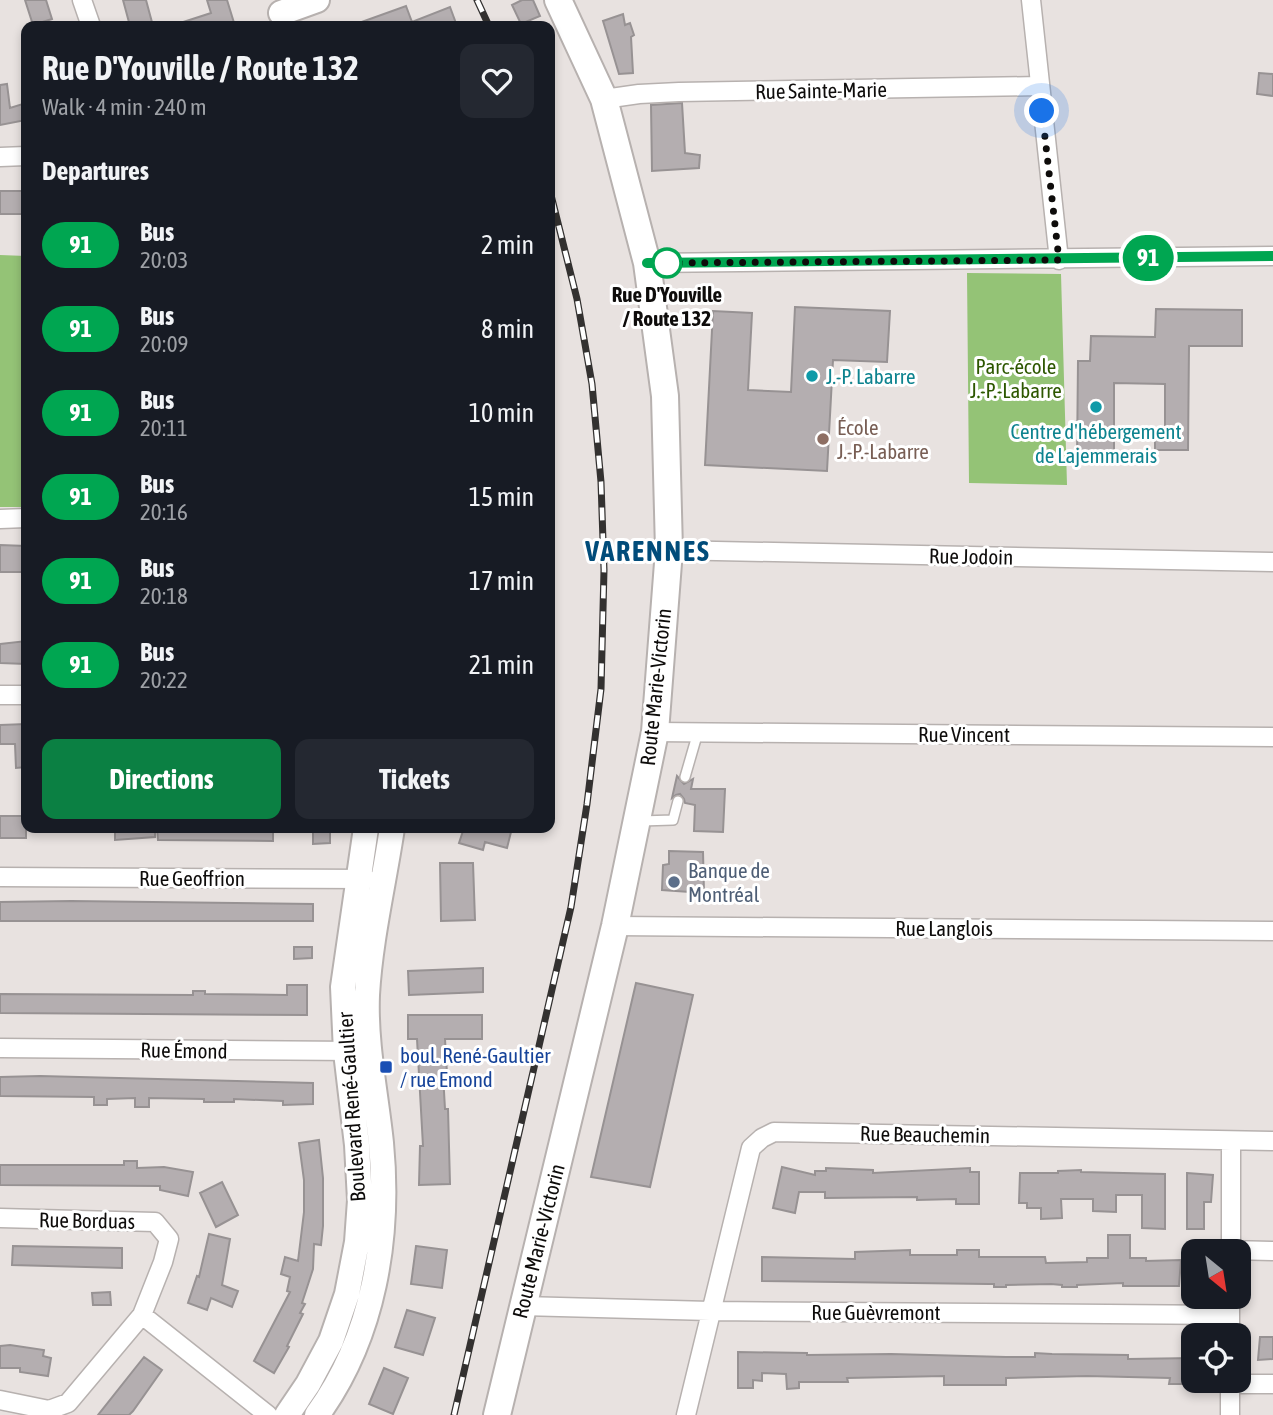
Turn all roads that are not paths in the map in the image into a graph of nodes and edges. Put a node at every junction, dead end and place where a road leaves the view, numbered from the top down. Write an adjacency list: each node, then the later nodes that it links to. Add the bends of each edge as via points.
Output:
1 (82, 0): 4 (street)
2 (558, 0): 6 (main road, Route Marie-Victorin)
3 (1031, 0): 5 (street)
4 (89, 21)
5 (1039, 86): 6 (street, Rue Sainte-Marie, via 679,92); 10 (street)
6 (604, 99): 11 (main road, Route Marie-Victorin)
7 (0, 156): 8 (street)
8 (21, 156)
9 (1273, 256): 10 (street)
10 (1059, 260): 11 (street)
11 (647, 263): 14 (main road, Route Marie-Victorin, via 665,396)
12 (21, 518): 13 (street)
13 (0, 519)
14 (669, 550): 15 (street, Rue Jodoin); 18 (main road, Route Marie-Victorin)
15 (1273, 562)
16 (0, 695): 17 (street)
17 (21, 695)
18 (654, 732): 19 (street, Rue Vincent); 23 (main road, Route Marie-Victorin)
19 (698, 732): 20 (street, Rue Vincent); 21 (lane)
20 (1273, 737)
21 (685, 777)
22 (678, 801): 23 (lane, via 673,820)
23 (636, 822): 29 (main road, Route Marie-Victorin)
24 (365, 833): 27 (street, Boulevard René-Gaultier)
25 (391, 833): 28 (street, Boulevard René-Gaultier)
26 (0, 877): 27 (street, Rue Geoffrion)
27 (360, 879): 28 (street, Rue Geoffrion); 32 (street, Boulevard René-Gaultier, via 343,988)
28 (385, 879): 32 (street, Boulevard René-Gaultier)
29 (615, 926): 30 (street, Rue Langlois); 39 (main road, Route Marie-Victorin)
30 (1273, 931)
31 (0, 1048): 32 (street, Rue Émond)
32 (357, 1050): 48 (street, Boulevard René-Gaultier, via 357,1242 347,1294 331,1341); 49 (street, Boulevard René-Gaultier, via 381,1144 381,1248 371,1302 349,1360)
33 (1231, 1141): 34 (street, Rue Beauchemin); 36 (street); 41 (street, Rue Beauchemin, via 774,1132 751,1148)
34 (1273, 1141)
35 (0, 1218): 42 (street, Rue Borduas, via 155,1222 169,1240)
36 (1231, 1239)
37 (1251, 1251): 38 (street)
38 (1273, 1251)
39 (522, 1306): 41 (street, Rue Guèvremont); 50 (main road, Route Marie-Victorin)
40 (1181, 1306): 41 (street, Rue Guèvremont)
41 (710, 1311): 51 (street, Rue Beauchemin)
42 (142, 1315): 46 (street, Rue Borduas, via 68,1403 49,1410); 47 (street)
43 (1251, 1383): 44 (street)
44 (1273, 1384)
45 (1230, 1393): 52 (street)
46 (0, 1400)
47 (268, 1415)
48 (287, 1415)
49 (317, 1415)
50 (497, 1415)
51 (686, 1415)
52 (1230, 1415)

